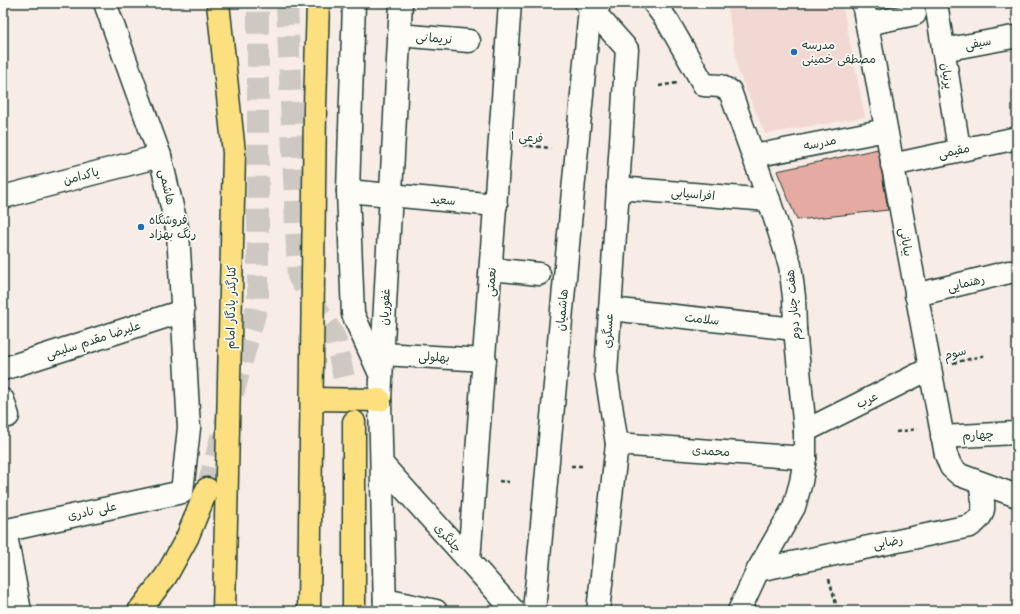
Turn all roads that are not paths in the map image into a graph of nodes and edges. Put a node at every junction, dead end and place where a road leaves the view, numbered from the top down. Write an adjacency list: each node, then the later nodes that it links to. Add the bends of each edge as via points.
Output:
1 (105, 3): 19 (street, هاشمی)
2 (318, 3): 40 (main road)
3 (354, 3): 23 (street)
4 (401, 3): 12 (street, غفوریان)
5 (510, 3): 27 (street, نعمتی)
6 (654, 3): 20 (street, هفت چنار دوم, via 668,22 704,85 720,86 730,91)
7 (936, 3): 15 (street, پرنیان)
8 (220, 4): 59 (main road, کنارگذر یادگار امام, via 234,153)
9 (594, 5): 22 (street, عسگری, via 627,49); 64 (street, هاشمیان)
10 (865, 13): 11 (street); 16 (street, بیابانی)
11 (915, 14)
12 (399, 35): 14 (street, نریمانی); 24 (street, غفوریان)
13 (1014, 36): 15 (street, سیفی)
14 (469, 41)
15 (943, 50): 18 (street, پرنیان)
16 (886, 130): 20 (street, مدرسه); 21 (street, بیابانی)
17 (1017, 138): 18 (street, مقیمی)
18 (959, 149): 21 (street, مقیمی)
19 (160, 156): 25 (street, پاکدامن); 33 (street, هاشمی, via 178,232)
20 (754, 156): 26 (street, هفت چنار دوم)
21 (892, 165): 31 (street, بیابانی)
22 (618, 188): 26 (street, افراسیابی); 32 (street, عسگری)
23 (348, 191): 24 (street, سعید); 39 (street, via 353,314)
24 (391, 195): 27 (street, سعید); 35 (street, غفوریان)
25 (3, 197)
26 (769, 200): 34 (street, هفت چنار دوم, via 790,265)
27 (496, 206): 28 (street, نعمتی)
28 (492, 269): 30 (street); 36 (street, نعمتی)
29 (1017, 272): 31 (street, رهنمایی)
30 (539, 274)
31 (916, 296): 38 (street, بیابانی)
32 (610, 309): 34 (street, سلامت); 46 (street, عسگری, via 606,374)
33 (183, 311): 37 (street, علیرضا مقدم سلیمی); 51 (street, هاشمی, via 189,428)
34 (795, 329): 43 (street, هفت چنار دوم)
35 (383, 354): 36 (street, بهلولی); 39 (street, غفوریان)
36 (485, 360): 54 (street, نعمتی)
37 (3, 369)
38 (929, 369): 43 (street, عرب); 45 (street, بیابانی)
39 (382, 377): 41 (street, غفوریان)
40 (312, 399): 41 (main road); 60 (main road)
41 (380, 400): 48 (street, غفوریان)
42 (354, 422): 61 (main road)
43 (805, 431): 47 (street, هفت چنار دوم)
44 (1015, 434): 45 (street, چهارم)
45 (942, 437): 49 (street, بیابانی, via 951,467 960,475)
46 (617, 444): 47 (street, محمدی); 65 (street, عسگری)
47 (804, 458): 55 (street, هفت چنار دوم, via 794,506)
48 (383, 465): 54 (street, چلنگری); 56 (street, غفوریان)
49 (980, 483): 52 (street); 55 (street, رضایی, via 983,513 979,520 970,526)
50 (207, 489): 58 (main road, via 187,538 166,576)
51 (182, 492): 53 (street, علی نادری)
52 (1017, 496)
53 (4, 531): 57 (street)
54 (469, 561): 63 (street, چلنگری)
55 (758, 570): 66 (street, هفت چنار دوم)
56 (385, 605): 62 (street)
57 (20, 611)
58 (138, 611)
59 (224, 611)
60 (309, 611)
61 (354, 611)
62 (436, 611)
63 (514, 611)
64 (534, 611)
65 (598, 611)
66 (739, 611)

